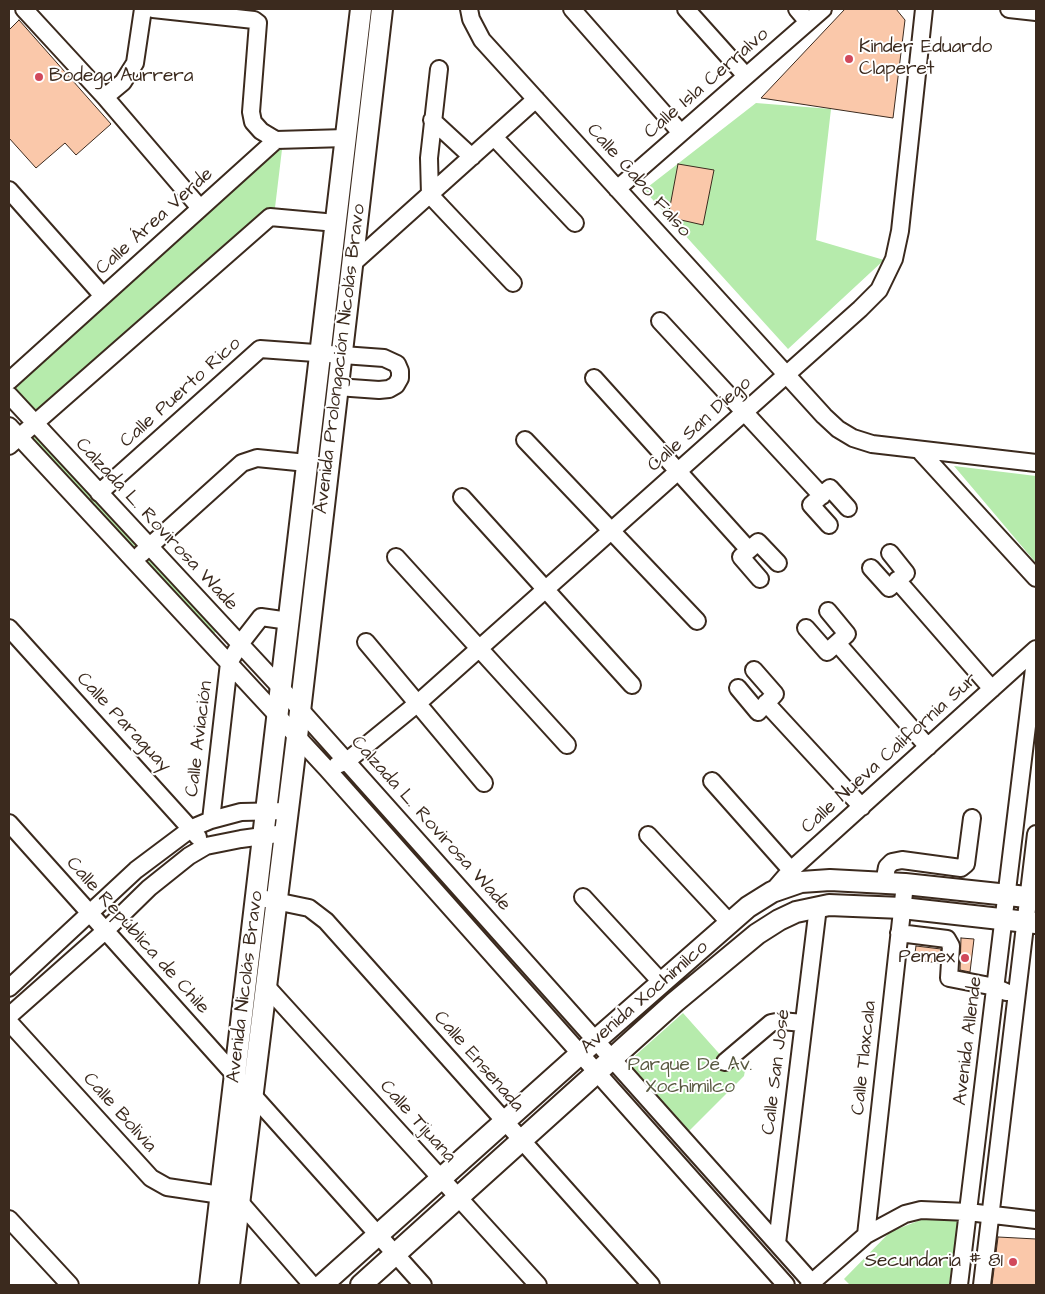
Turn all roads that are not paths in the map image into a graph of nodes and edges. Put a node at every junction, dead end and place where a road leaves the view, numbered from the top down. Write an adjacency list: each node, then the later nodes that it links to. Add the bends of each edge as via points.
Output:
1 (24, 9): 17 (street)
2 (143, 9): 17 (street, via 135,63 123,82)
3 (153, 9): 23 (street, via 258,23 251,112 253,122 261,131)
4 (361, 9): 22 (main road, Avenida Prolongación Nicolás Bravo)
5 (382, 9): 31 (main road, Avenida Prolongación Nicolás Bravo)
6 (469, 9): 18 (street, Calle Cabo Falso, via 482,40)
7 (572, 9): 20 (street)
8 (686, 9): 16 (street)
9 (797, 9): 14 (street)
10 (823, 9): 14 (street, Calle Isla Cerralvo)
11 (924, 9): 37 (street, Calle San Diego, via 900,231 889,273 873,296)
12 (1008, 9): 13 (street)
13 (1036, 12)
14 (808, 22): 16 (street, Calle Isla Cerralvo)
15 (439, 68): 19 (street)
16 (746, 76): 20 (street, Calle Isla Cerralvo)
17 (105, 97): 28 (street)
18 (536, 99): 21 (street); 25 (street, Calle Cabo Falso)
19 (432, 120): 24 (street); 27 (street)
20 (680, 133): 25 (street, Calle Isla Cerralvo)
21 (494, 137): 24 (street); 30 (street)
22 (346, 138): 23 (street); 29 (main road, Avenida Prolongación Nicolás Bravo)
23 (276, 140): 28 (street, Calle Área Verde)
24 (472, 157): 27 (street)
25 (617, 189): 37 (street, Calle Cabo Falso)
26 (9, 190): 33 (street)
27 (430, 195): 31 (street); 32 (street)
28 (200, 208): 33 (street, Calle Área Verde)
29 (336, 223): 35 (main road, Avenida Prolongación Nicolás Bravo); 43 (street, via 270,217)
30 (575, 223)
31 (352, 265): 36 (main road, Avenida Prolongación Nicolás Bravo)
32 (513, 283)
33 (103, 296): 39 (street, Calle Área Verde)
34 (660, 321): 42 (street)
35 (320, 354): 36 (street, Calle Puerto Rico); 48 (main road, Avenida Prolongación Nicolás Bravo); 50 (street, Calle Puerto Rico, via 260,349)
36 (341, 356): 40 (main road, Avenida Prolongación Nicolás Bravo); 40 (street, Calle Puerto Rico, via 390,360 400,371 400,378 396,385 379,390)
37 (787, 374): 42 (street, Calle San Diego); 46 (street, Calle Cabo Falso, via 824,416 853,438 872,444)
38 (594, 378): 49 (street)
39 (9, 381)
40 (337, 387): 85 (main road, Avenida Prolongación Nicolás Bravo)
41 (9, 395): 43 (street, Calzada L. Rovirosa Wade)
42 (744, 412): 49 (street, Calle San Diego); 52 (street)
43 (34, 423): 44 (street); 50 (street, Calzada L. Rovirosa Wade)
44 (12, 436): 60 (street, Calzada L. Rovirosa Wade)
45 (525, 440): 55 (street)
46 (919, 450): 47 (street, Calle Cabo Falso); 63 (street)
47 (1036, 462)
48 (308, 463): 56 (street, via 249,459); 68 (main road, Avenida Prolongación Nicolás Bravo)
49 (678, 471): 55 (street, Calle San Diego); 57 (street)
50 (99, 493): 56 (street, Calzada L. Rovirosa Wade)
51 (462, 496): 66 (street)
52 (822, 496): 53 (street, via 830,488); 54 (street, via 812,505)
53 (848, 508)
54 (829, 525)
55 (610, 532): 66 (street, Calle San Diego); 69 (street)
56 (149, 548): 60 (street); 74 (street, Calzada L. Rovirosa Wade)
57 (749, 549): 61 (street); 64 (street)
58 (890, 552): 65 (street, via 906,572)
59 (396, 558): 75 (street)
60 (134, 561): 77 (street, Calzada L. Rovirosa Wade)
61 (778, 563)
62 (871, 568): 65 (street, via 889,588)
63 (1036, 578)
64 (760, 580)
65 (897, 580): 82 (street)
66 (546, 589): 75 (street, Calle San Diego); 79 (street)
67 (828, 611): 73 (street)
68 (289, 621): 74 (street, via 261,617); 80 (main road, Avenida Prolongación Nicolás Bravo)
69 (697, 621)
70 (9, 628): 100 (street, Calle Paraguay)
71 (806, 628): 73 (street)
72 (366, 642): 84 (street)
73 (837, 643): 89 (street)
74 (240, 644): 77 (street); 80 (street, Calzada L. Rovirosa Wade)
75 (480, 648): 84 (street, Calle San Diego); 88 (street)
76 (1036, 650): 82 (street, Calle Nueva California Sur); 111 (street, Avenida Allende)
77 (229, 663): 86 (street, Calzada L. Rovirosa Wade); 98 (street, Calle Aviación)
78 (754, 670): 83 (street, via 775,694)
79 (632, 685)
80 (281, 688): 85 (street, Calzada L. Rovirosa Wade); 86 (main road, Avenida Nicolás Bravo)
81 (738, 688): 83 (street, via 758,712)
82 (992, 689): 89 (street, Calle Nueva California Sur)
83 (766, 703): 94 (street)
84 (418, 704): 90 (street, Calle San Diego); 93 (street)
85 (300, 710): 87 (main road, Avenida Nicolás Bravo); 90 (street, Calzada L. Rovirosa Wade)
86 (278, 715): 87 (street, Calzada L. Rovirosa Wade); 95 (main road, Avenida Nicolás Bravo)
87 (297, 737): 91 (street, Calzada L. Rovirosa Wade); 96 (main road, Avenida Nicolás Bravo)
88 (567, 745)
89 (928, 747): 94 (street, Calle Nueva California Sur)
90 (347, 761): 91 (street, Calle San Diego); 133 (street, Calzada L. Rovirosa Wade)
91 (326, 769): 134 (street, Calzada L. Rovirosa Wade)
92 (712, 781): 107 (street)
93 (484, 783)
94 (862, 807): 107 (street, Calle Nueva California Sur)
95 (267, 810): 96 (street); 98 (street, via 241,812); 103 (main road, Avenida Nicolás Bravo)
96 (288, 811): 101 (main road, Avenida Nicolás Bravo)
97 (972, 818): 108 (street, via 966,864 961,868 902,860 887,867)
98 (211, 820): 100 (street)
99 (9, 824): 118 (street, Calle República de Chile)
100 (192, 828): 105 (street, Calle Paraguay); 118 (street, via 136,870)
101 (285, 833): 103 (street); 115 (main road, Avenida Nicolás Bravo)
102 (1036, 834): 106 (street)
103 (264, 835): 105 (street); 112 (main road, Avenida Nicolás Bravo)
104 (648, 836): 120 (street)
105 (206, 846): 122 (street, via 149,888)
106 (1034, 866): 114 (street)
107 (791, 870): 110 (street, Calle Nueva California Sur)
108 (884, 883): 109 (main road, Avenida Xochimilco); 110 (main road, Avenida Xochimilco, via 801,882)
109 (905, 884): 111 (main road, Avenida Xochimilco); 117 (street, Calle Tlaxcala)
110 (772, 892): 120 (main road, Avenida Xochimilco)
111 (1007, 895): 114 (main road, Avenida Xochimilco); 119 (street, Avenida Allende)
112 (256, 896): 115 (street, Calle Ensenada); 137 (main road, Avenida Nicolás Bravo)
113 (583, 897): 125 (street)
114 (1033, 898): 121 (street)
115 (276, 900): 126 (main road, Avenida Nicolás Bravo); 139 (street, Calle Ensenada, via 308,908 326,921)
116 (818, 907): 117 (main road, Avenida Xochimilco); 132 (street, Calle San José); 136 (main road, Avenida Xochimilco, via 779,920 757,934)
117 (902, 908): 119 (main road, Avenida Xochimilco); 123 (street, Calle Tlaxcala)
118 (89, 913): 122 (street, Calle República de Chile); 128 (street)
119 (1004, 919): 121 (main road, Avenida Xochimilco); 127 (street, Avenida Allende)
120 (730, 923): 125 (main road, Avenida Xochimilco)
121 (1029, 927): 124 (street); 129 (street)
122 (105, 931): 130 (street); 137 (street, Calle República de Chile)
123 (899, 933): 127 (street, via 947,939 951,946 949,978); 149 (street, Calle Tlaxcala)
124 (1036, 953)
125 (662, 983): 133 (main road, Avenida Xochimilco)
126 (266, 986): 138 (main road, Avenida Nicolás Bravo); 141 (street, Calle Tijuana)
127 (995, 987): 129 (street); 144 (street, Avenida Allende)
128 (9, 988)
129 (1017, 997): 145 (street)
130 (9, 1016)
131 (9, 1022): 143 (street, Calle Bolivia, via 152,1178 167,1187)
132 (803, 1023): 135 (street, via 771,1023); 150 (street, Calle San José)
133 (596, 1040): 134 (main road, Avenida Xochimilco); 136 (street, Calzada L. Rovirosa Wade)
134 (580, 1054): 136 (street, Calzada L. Rovirosa Wade); 139 (main road, Avenida Xochimilco)
135 (725, 1062)
136 (604, 1066): 140 (main road, Avenida Xochimilco); 150 (street, Calzada L. Rovirosa Wade); 162 (street, Calzada L. Rovirosa Wade)
137 (236, 1074): 138 (street, Calle República de Chile); 143 (main road, Avenida Nicolás Bravo)
138 (252, 1093): 143 (main road, Avenida Nicolás Bravo); 148 (street, Calle República de Chile)
139 (504, 1122): 140 (street, Calle Ensenada); 141 (main road, Avenida Xochimilco)
140 (521, 1141): 142 (main road, Avenida Xochimilco); 161 (street, Calle Ensenada)
141 (441, 1178): 142 (street, Calle Tijuana); 148 (main road, Avenida Xochimilco)
142 (458, 1197): 151 (main road, Avenida Xochimilco); 160 (street, Calle Tijuana)
143 (230, 1198): 154 (main road, Avenida Nicolás Bravo); 155 (main road, Avenida Nicolás Bravo); 156 (street)
144 (968, 1212): 145 (street); 149 (street, via 921,1210 905,1214); 163 (street, Avenida Allende)
145 (990, 1214): 147 (street); 164 (street)
146 (9, 1220): 153 (street)
147 (1036, 1220)
148 (378, 1234): 151 (street, Calle República de Chile); 157 (main road, Avenida Xochimilco)
149 (866, 1235): 152 (street)
150 (776, 1243): 152 (street, Calzada L. Rovirosa Wade)
151 (395, 1254): 158 (main road, Avenida Xochimilco); 159 (street, Calle República de Chile)
152 (812, 1284)
153 (70, 1285)
154 (210, 1285)
155 (229, 1285)
156 (312, 1285)
157 (322, 1285)
158 (361, 1285)
159 (423, 1285)
160 (538, 1285)
161 (651, 1285)
162 (786, 1285)
163 (959, 1285)
164 (982, 1285)

